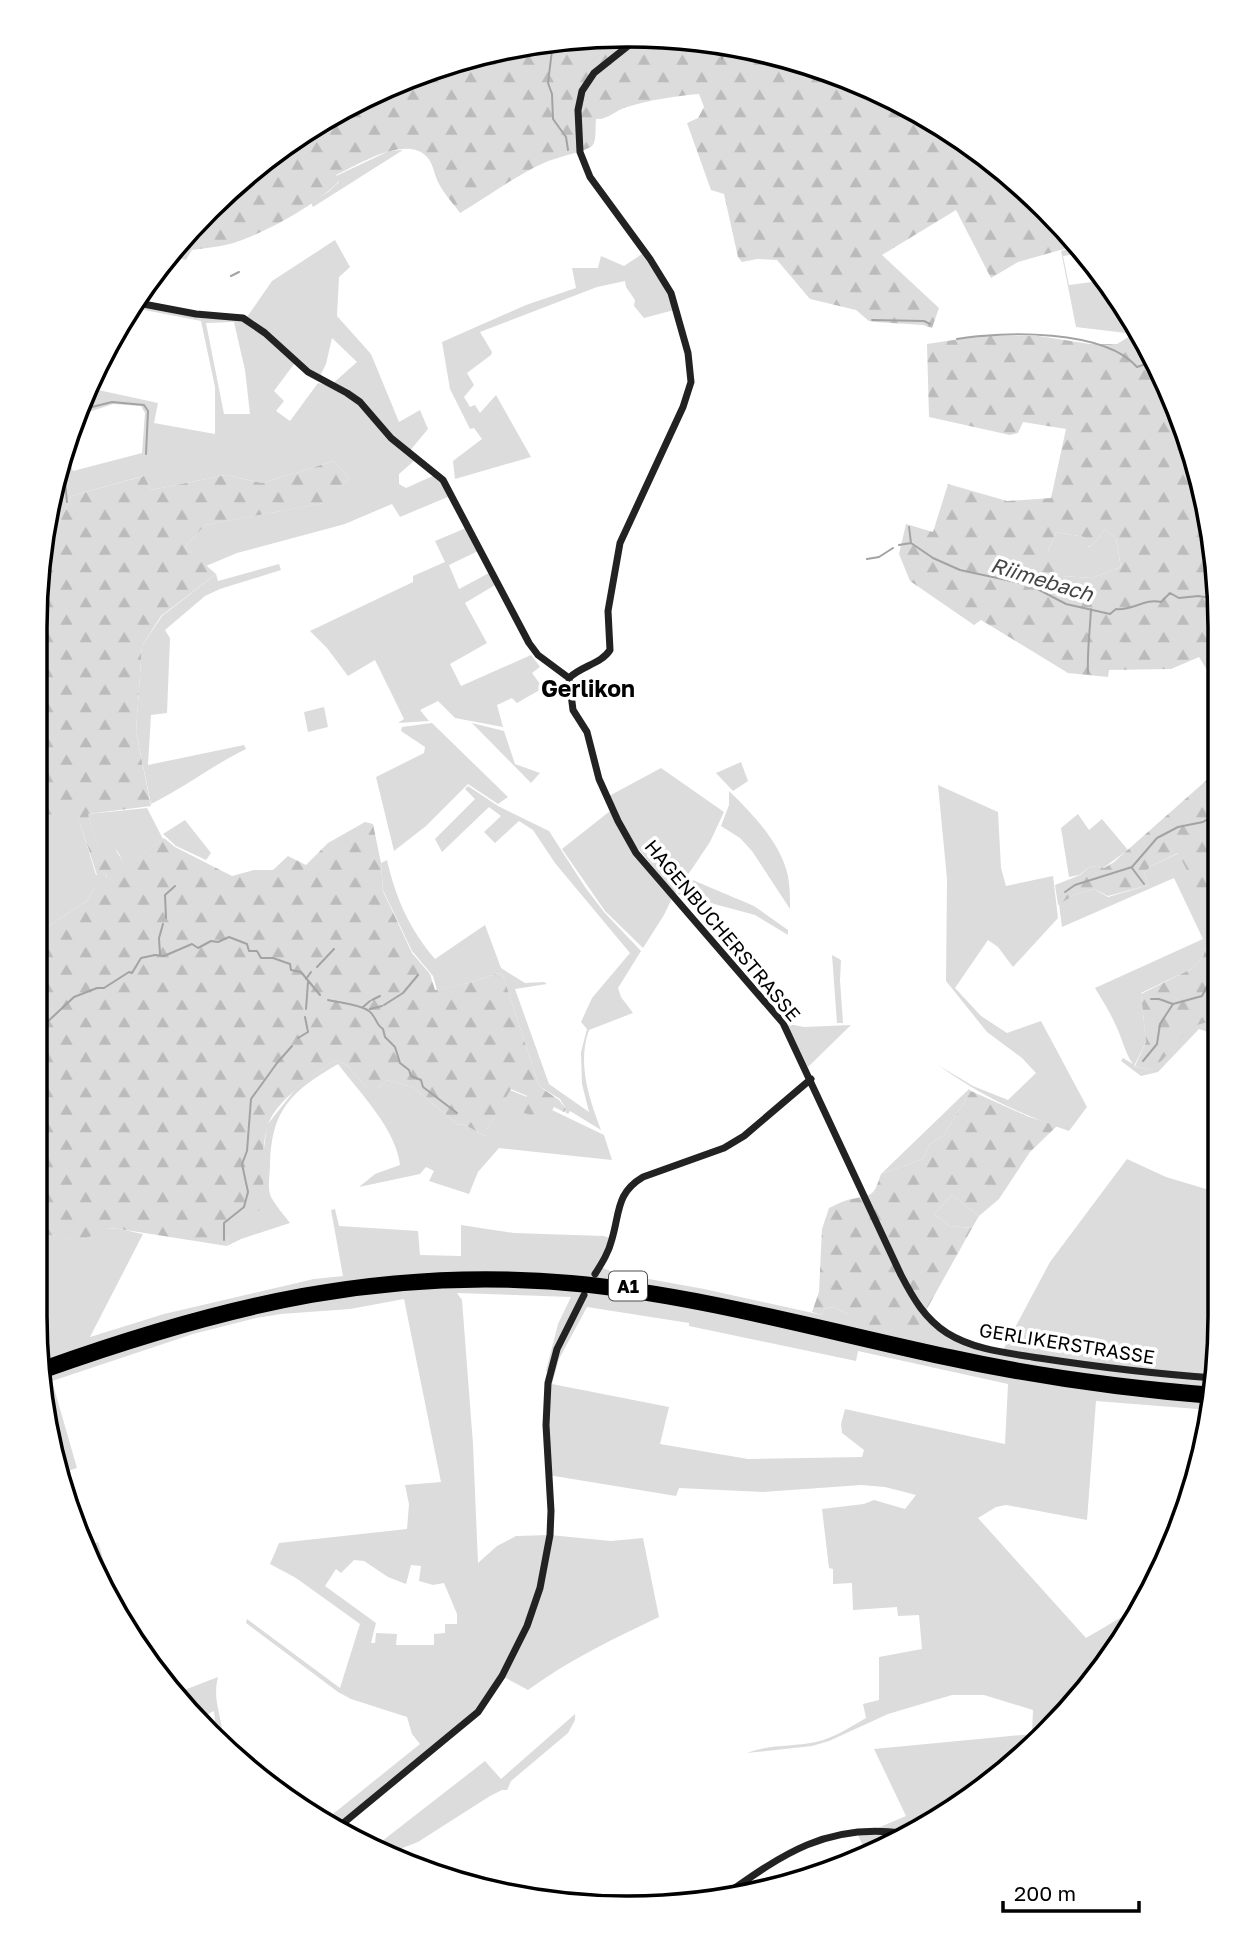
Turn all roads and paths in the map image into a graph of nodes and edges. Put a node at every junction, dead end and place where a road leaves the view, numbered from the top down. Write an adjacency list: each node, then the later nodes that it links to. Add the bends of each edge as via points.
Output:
1 (627, 47): 3 (street, via 594,73 582,91 580,152 590,177 671,293 691,382 620,544 608,611 610,650)
2 (145, 304): 3 (street, via 243,318 308,372 360,402 391,438 443,480 529,643)
3 (569, 678): 4 (street, HAGENBUCHERSTRASSE, via 573,710 587,732 599,779 627,838 783,1023)
4 (811, 1079): 5 (street, via 724,1148 632,1184 624,1193 610,1248); 7 (street, HAGENBUCHERSTRASSE, via 901,1275)
5 (595, 1274)
6 (584, 1295): 13 (street, via 566,1326 550,1372 546,1412 550,1535 527,1626 478,1712)
7 (923, 1312): 10 (street, GERLIKERSTRASSE, via 946,1332 974,1346)
8 (49, 1364): 11 (highway, A1, via 179,1320 273,1297 419,1277 495,1276 667,1292 1018,1368)
9 (50, 1371): 12 (highway, A1, via 186,1326 295,1299 392,1286 493,1283 589,1288 665,1299 1007,1373)
10 (1204, 1377)
11 (1203, 1391)
12 (1202, 1398)
13 (345, 1822)
14 (891, 1833): 15 (street, via 856,1831 817,1839 781,1856)
15 (738, 1885)

